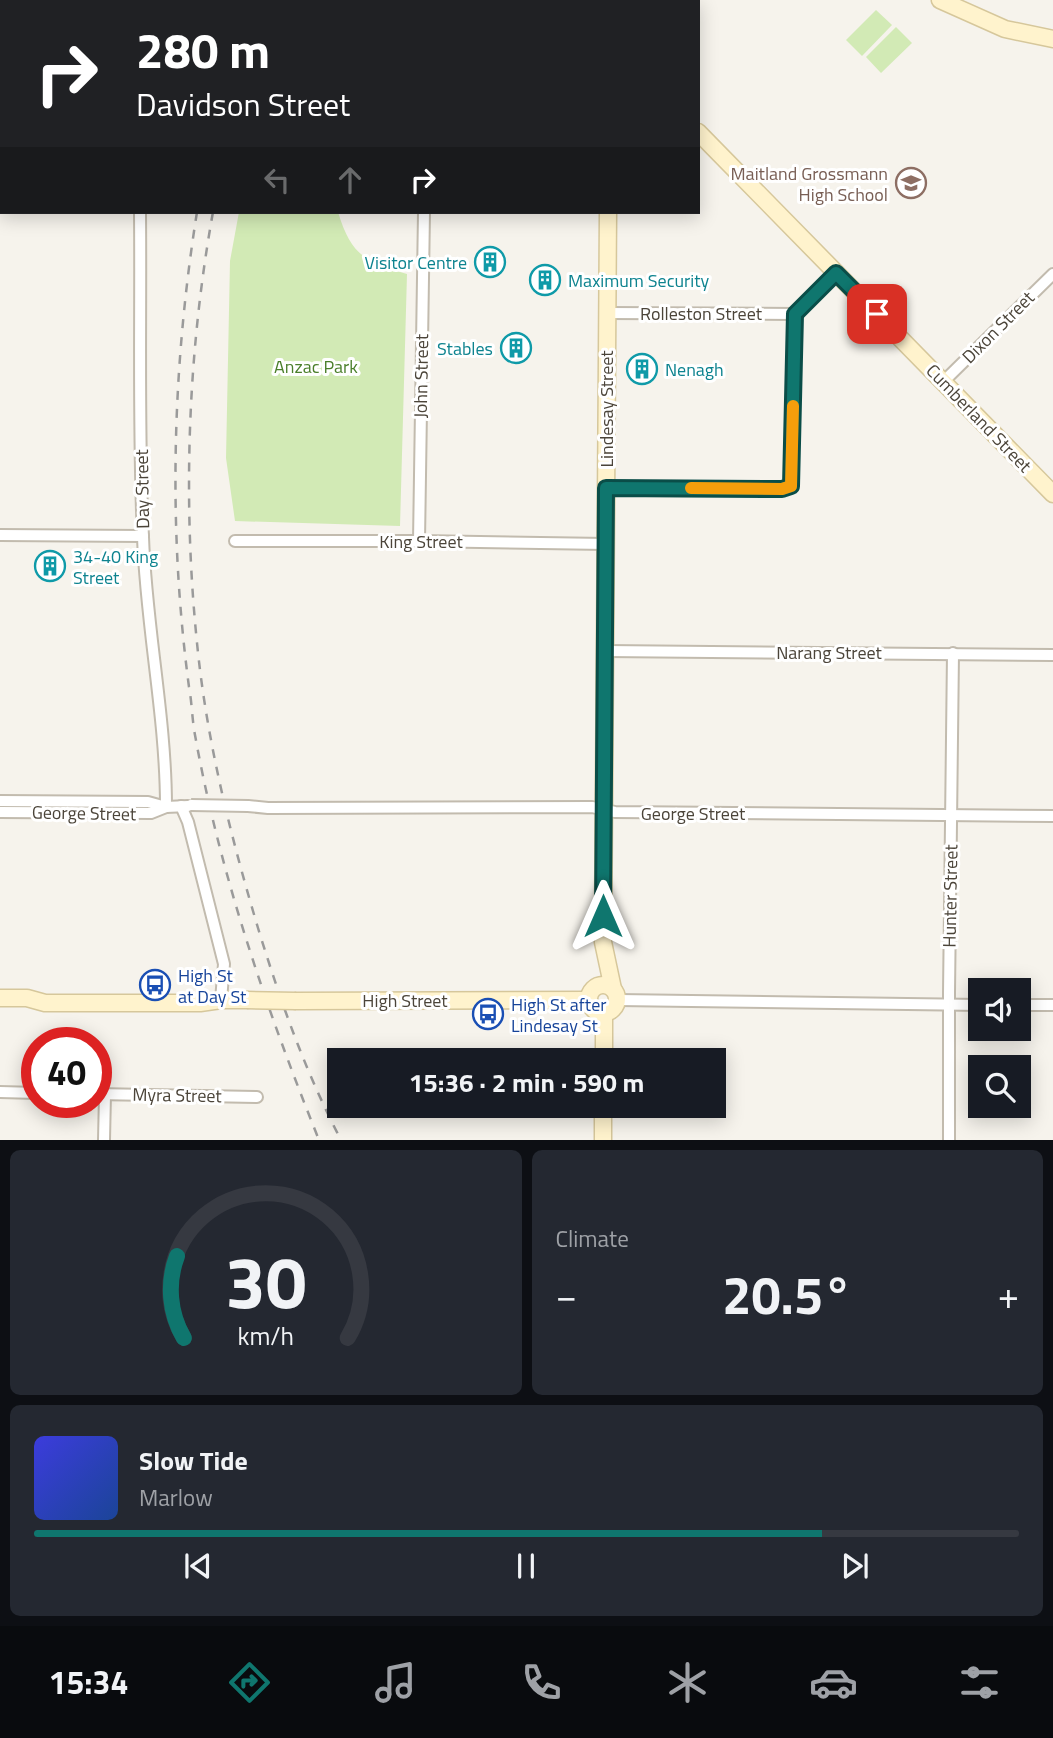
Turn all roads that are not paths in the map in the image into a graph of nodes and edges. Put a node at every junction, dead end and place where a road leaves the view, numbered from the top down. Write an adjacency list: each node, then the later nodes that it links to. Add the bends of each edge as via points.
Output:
1 (940, 0): 2 (street, via 1005,29)
2 (1053, 39)
3 (700, 134): 7 (street, Cumberland Street)
4 (140, 214): 15 (street, Day Street)
5 (424, 214): 17 (street, John Street)
6 (608, 214): 9 (street, Lindesay Street)
7 (836, 273): 10 (street); 11 (street, Cumberland Street)
8 (1053, 274): 11 (street, Dixon Street)
9 (607, 313): 10 (street, Rolleston Street); 12 (street, Lindesay Street)
10 (795, 314): 12 (street, via 791,486)
11 (944, 381): 13 (street, Cumberland Street)
12 (606, 488): 18 (street, Lindesay Street)
13 (1053, 494)
14 (0, 535): 15 (street)
15 (143, 536): 24 (street, Day Street, via 164,741)
16 (235, 541): 17 (street, King Street)
17 (419, 541): 18 (street, King Street)
18 (606, 544): 19 (street, Lindesay Street)
19 (605, 651): 20 (street, Narang Street); 25 (street, Lindesay Street)
20 (953, 653): 21 (street, Narang Street); 27 (street, Hunter Street)
21 (1053, 655)
22 (0, 801): 24 (street, George Street, via 148,802)
23 (186, 806): 24 (street, George Street); 25 (street, George Street, bridge); 33 (street, via 224,964)
24 (166, 807): 26 (street, George Street, via 151,813)
25 (604, 810): 27 (street, George Street); 29 (street, Lindesay Street)
26 (0, 812)
27 (951, 814): 28 (street, George Street); 34 (street, Hunter Street)
28 (1053, 816)
29 (603, 942): 30 (street, Lindesay Street); 31 (street, Lindesay Street)
30 (591, 994): 31 (street, via 603,985); 33 (street, High Street, bridge); 38 (street, via 595,1011)
31 (615, 994): 34 (street); 38 (street, via 614,1009)
32 (0, 998): 33 (street, High Street, via 45,1003)
33 (221, 1000)
34 (949, 1004): 35 (street); 48 (street, Hunter Street)
35 (968, 1005)
36 (1031, 1005): 37 (street)
37 (1053, 1005)
38 (604, 1014): 39 (street)
39 (604, 1048)
40 (0, 1092): 41 (street)
41 (21, 1093)
42 (112, 1094): 43 (street, Myra Street)
43 (257, 1097)
44 (102, 1118): 46 (street)
45 (603, 1118): 47 (street)
46 (104, 1139)
47 (603, 1139)
48 (949, 1139)

